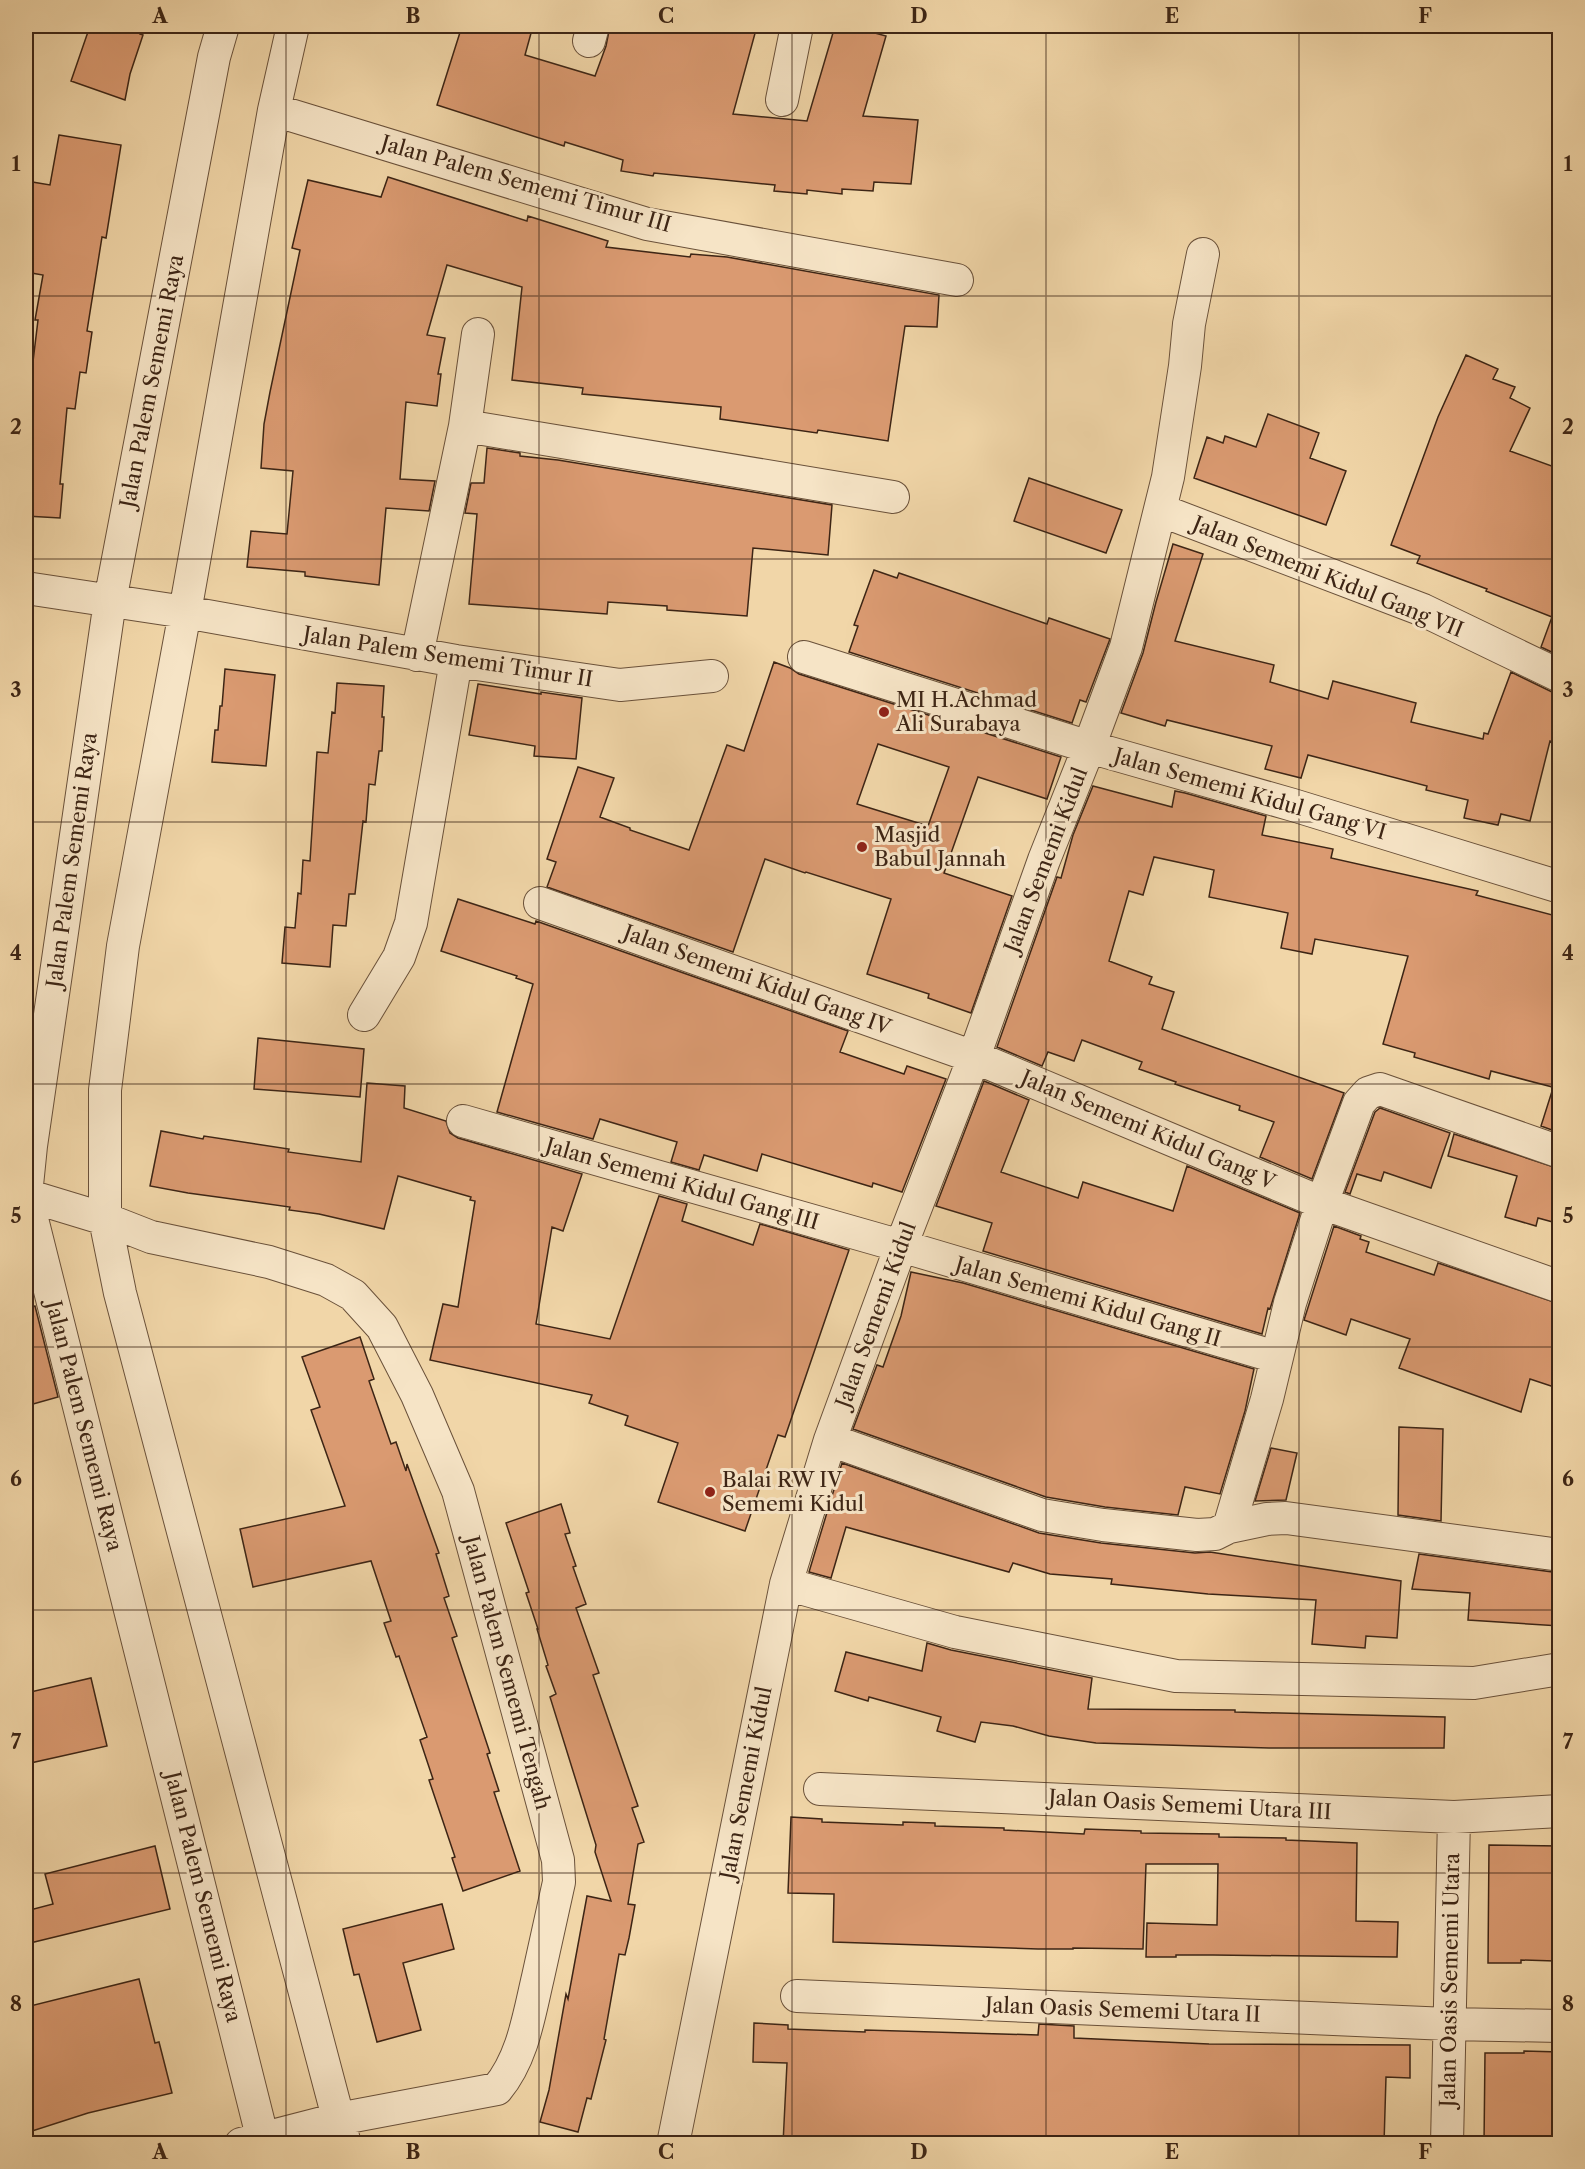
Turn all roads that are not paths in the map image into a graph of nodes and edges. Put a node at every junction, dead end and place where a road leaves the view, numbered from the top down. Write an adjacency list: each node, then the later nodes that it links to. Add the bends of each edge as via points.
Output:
1 (223, 26): 13 (street, Jalan Palem Sememi Raya)
2 (294, 26): 5 (street)
3 (797, 26): 4 (street)
4 (782, 100)
5 (274, 110): 7 (street, Jalan Palem Sememi Timur III, via 647,224); 14 (street)
6 (1203, 254): 11 (street, Jalan Sememi Kidul)
7 (957, 280)
8 (478, 334): 9 (street)
9 (465, 426): 10 (street); 15 (street)
10 (893, 497)
11 (1160, 510): 19 (street, Jalan Sememi Kidul Gang VII, via 1423,610); 20 (street, Jalan Sememi Kidul, via 1126,647)
12 (26, 588): 13 (street, Jalan Palem Sememi Timur II)
13 (110, 601): 14 (street, Jalan Palem Sememi Timur II); 27 (street, Jalan Palem Sememi Raya)
14 (185, 612): 15 (street, Jalan Palem Sememi Timur II); 29 (street, via 123,946 105,1090)
15 (417, 655): 17 (street, Jalan Palem Sememi Timur II)
16 (804, 657): 20 (street, Jalan Sememi Kidul Gang VI)
17 (456, 662): 18 (street, Jalan Palem Sememi Timur II, via 620,685); 23 (street, via 411,924 399,957)
18 (712, 676)
19 (1560, 676)
20 (1089, 747): 21 (street, Jalan Sememi Kidul Gang VI); 24 (street, Jalan Sememi Kidul, via 1044,860)
21 (1560, 887)
22 (540, 903): 24 (street, Jalan Sememi Kidul Gang IV)
23 (364, 1015)
24 (974, 1058): 28 (street, Jalan Sememi Kidul Gang V); 30 (street, Jalan Sememi Kidul)
25 (463, 1122): 30 (street, Jalan Sememi Kidul Gang III)
26 (1560, 1152): 28 (street, via 1380,1089 1368,1093 1359,1103)
27 (26, 1195): 29 (street, Jalan Palem Sememi Tengah); 45 (street, Jalan Palem Sememi Raya)
28 (1322, 1203): 31 (street, Jalan Sememi Kidul Gang V); 32 (street)
29 (105, 1219): 44 (street, via 120,1293); 44 (street, Jalan Palem Sememi Tengah, via 151,1236 269,1262 326,1280 353,1295 382,1327 417,1395 458,1491 558,1860 559,1882 527,2026 515,2062 503,2082 497,2089)
30 (901, 1246): 32 (street, Jalan Sememi Kidul Gang II); 33 (street, Jalan Sememi Kidul)
31 (1560, 1287)
32 (1276, 1357): 34 (street)
33 (830, 1440): 34 (street, via 1042,1515 1197,1535 1215,1534); 36 (street, Jalan Sememi Kidul)
34 (1229, 1527): 35 (street, via 1267,1519 1306,1520)
35 (1560, 1554)
36 (786, 1584): 37 (street, via 955,1632 1176,1676 1474,1683); 46 (street, Jalan Sememi Kidul)
37 (1560, 1669)
38 (820, 1789): 40 (street, Jalan Oasis Sememi Utara III)
39 (1560, 1810): 40 (street, Jalan Oasis Sememi Utara III)
40 (1454, 1817): 42 (street, Jalan Oasis Sememi Utara)
41 (797, 1996): 42 (street, Jalan Oasis Sememi Utara II)
42 (1448, 2024): 43 (street, Jalan Oasis Sememi Utara II); 47 (street, Jalan Oasis Sememi Utara)
43 (1560, 2026)
44 (341, 2131): 45 (street, Jalan Palem Sememi Tengah)
45 (256, 2142)
46 (673, 2144)
47 (1447, 2144)

